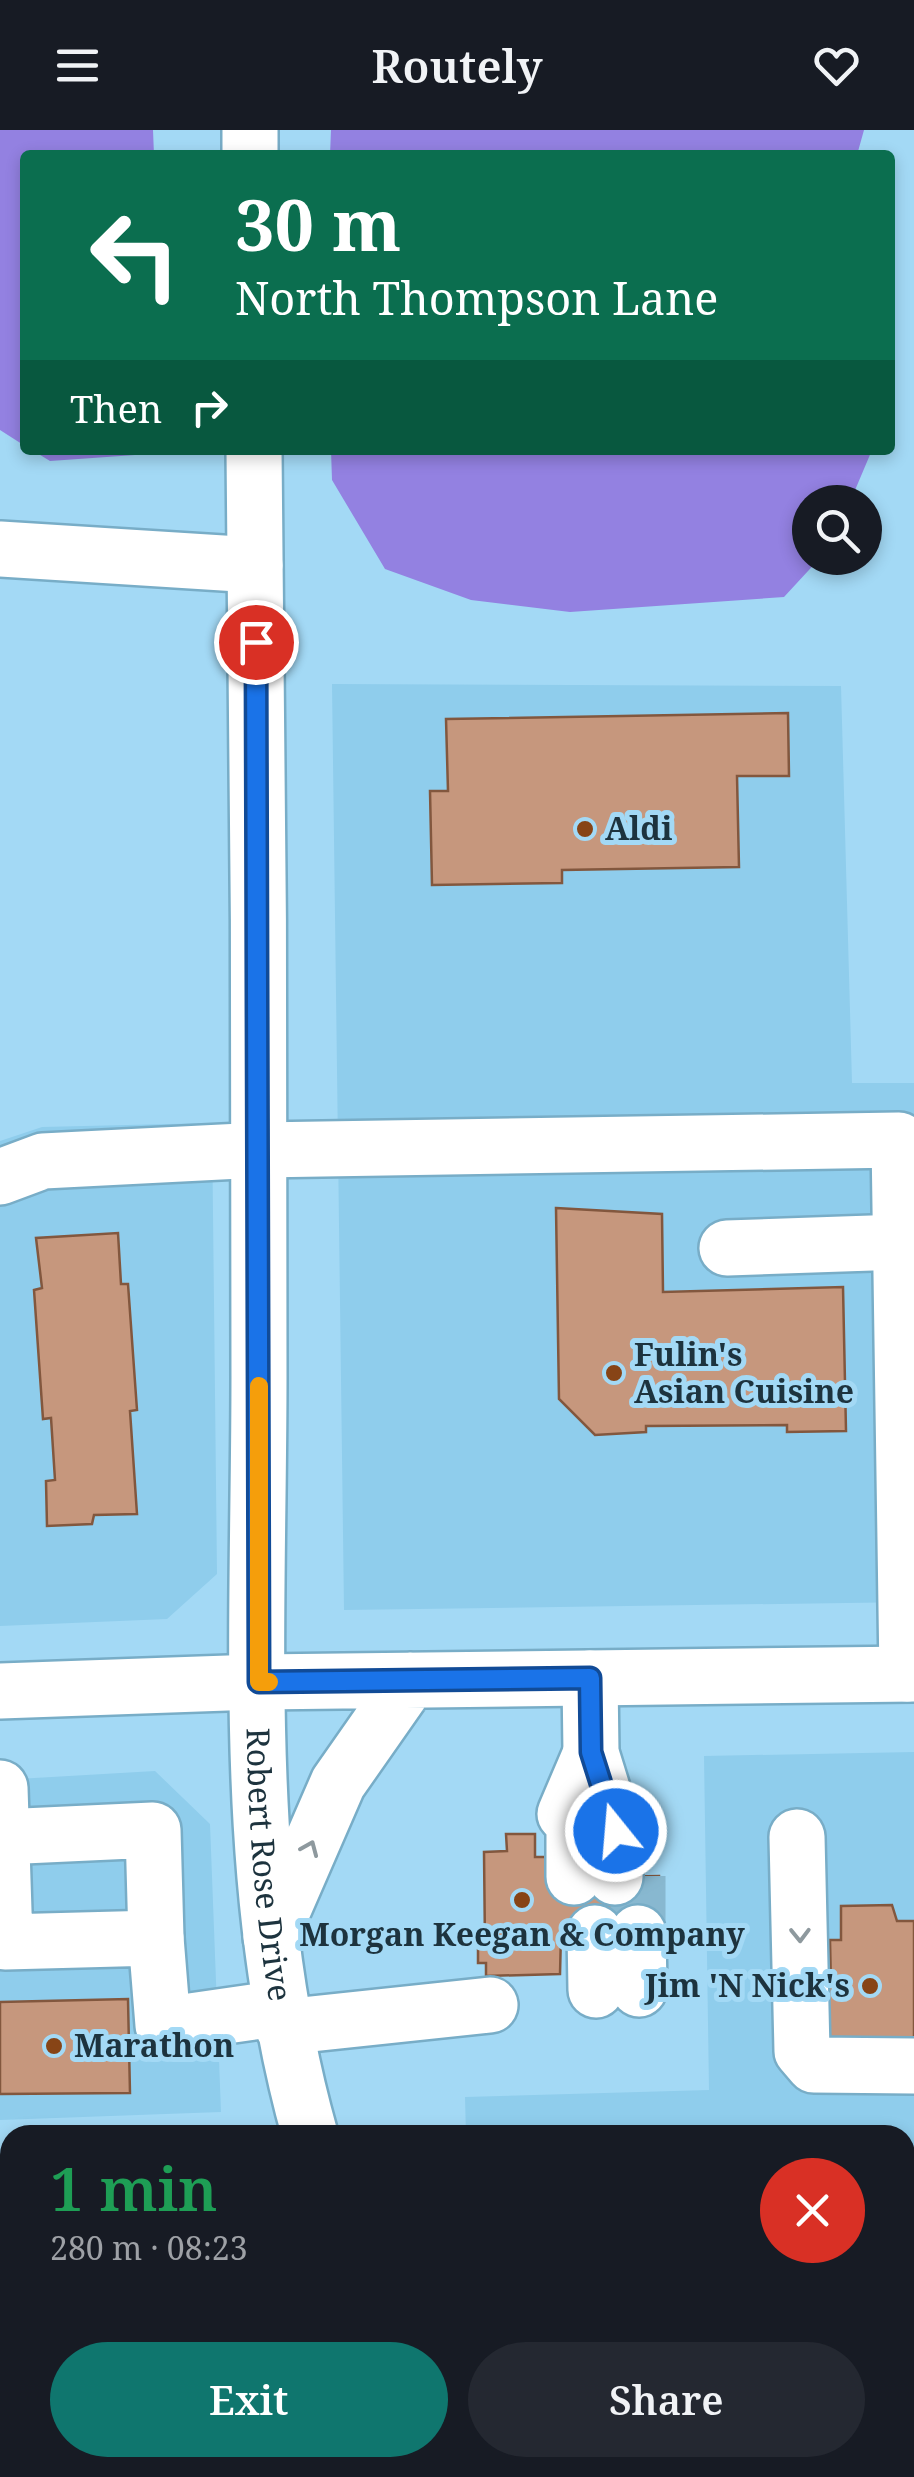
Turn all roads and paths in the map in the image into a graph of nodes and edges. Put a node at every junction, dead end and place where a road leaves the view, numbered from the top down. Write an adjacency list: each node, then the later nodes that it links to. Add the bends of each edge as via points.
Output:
1 (254, 455): 3 (street, Robert Rose Drive)
2 (0, 549): 3 (street)
3 (256, 565): 4 (street, Robert Rose Drive)
4 (260, 1150): 5 (street, via 43,1161); 6 (street, via 899,1140); 11 (street, Robert Rose Drive)
5 (0, 1177)
6 (901, 1242): 7 (street); 8 (street)
7 (727, 1248)
8 (911, 1674): 9 (street)
9 (590, 1678): 10 (street); 13 (street)
10 (410, 1680): 11 (street); 17 (street, one-way to 10, via 338,1783)
11 (259, 1682): 12 (street); 17 (street, Robert Rose Drive, via 260,1850)
12 (0, 1691)
13 (591, 1752): 13 (street, via 616,1831 599,1851)
14 (1, 1812): 18 (street, via 153,1830); 18 (street, via 4,1942)
15 (797, 1838): 22 (street, one-way to 22, via 802,2052 814,2065)
16 (606, 1933): 19 (street)
17 (271, 1937): 21 (street, Robert Rose Drive)
18 (156, 1938): 21 (street, via 163,2025)
19 (607, 1990)
20 (478, 1991): 21 (street, via 402,2013)
21 (282, 2018): 23 (street, Robert Rose Drive)
22 (914, 2066)
23 (308, 2125)

